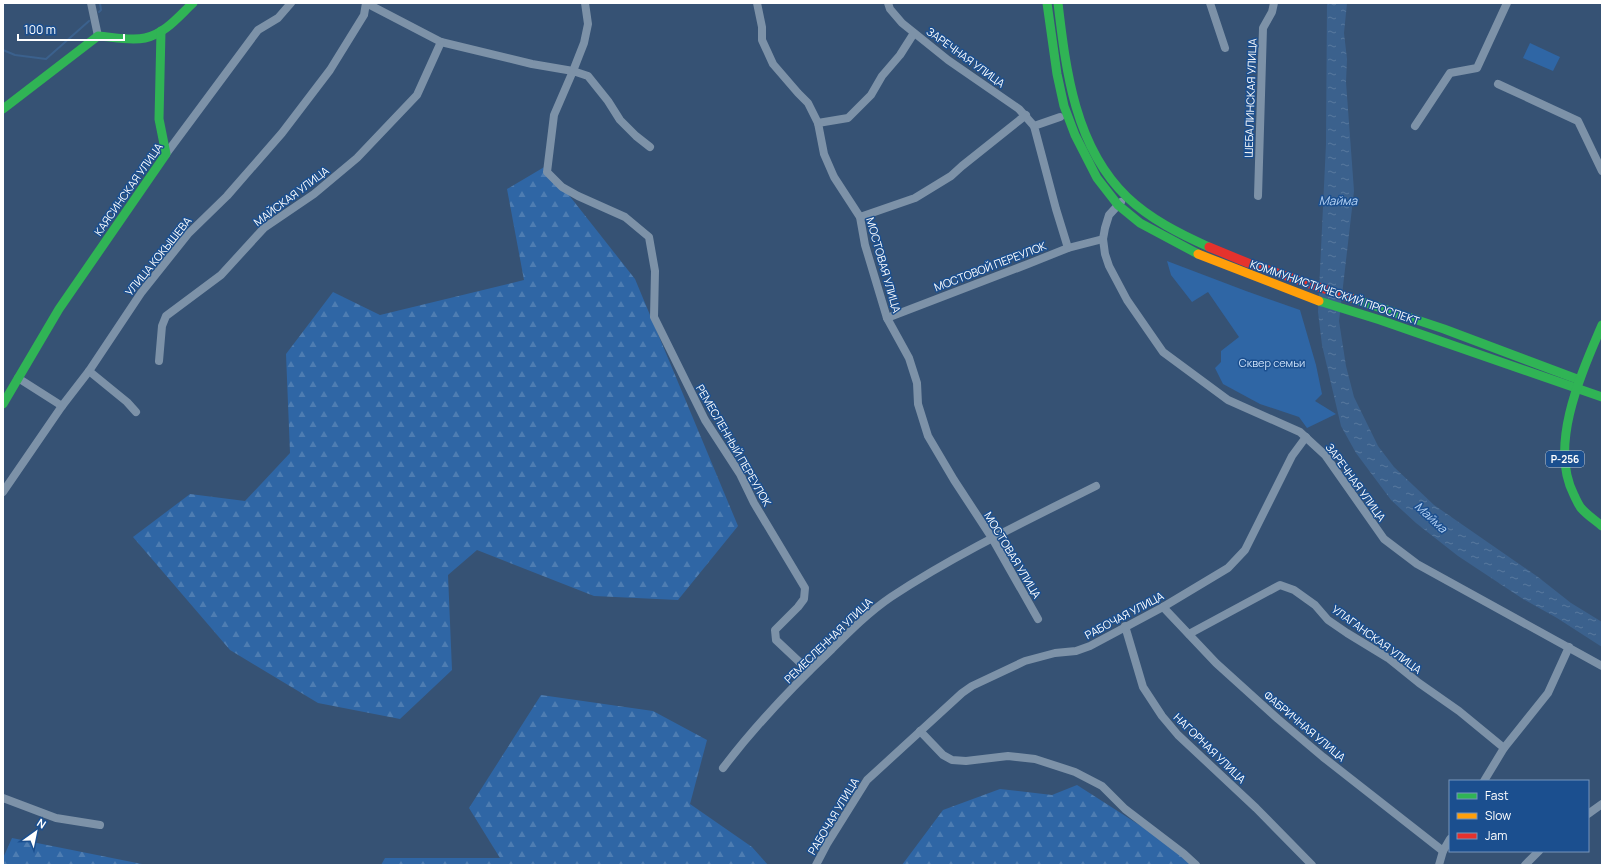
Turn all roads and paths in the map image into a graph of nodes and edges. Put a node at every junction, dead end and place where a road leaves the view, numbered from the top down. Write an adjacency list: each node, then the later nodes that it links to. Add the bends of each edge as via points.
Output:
1 (91, 3): 15 (street)
2 (193, 3): 13 (main road)
3 (291, 3): 27 (street, КАЯСИНСКАЯ УЛИЦА, via 278,18 258,30)
4 (366, 3): 16 (street); 39 (street, УЛИЦА КОКЫШЕВА, via 364,15 330,70 282,133 227,196 183,240 141,293)
5 (584, 3): 18 (street, via 588,24)
6 (757, 3): 23 (street, МОСТОВАЯ УЛИЦА, via 762,40 773,64 808,103)
7 (888, 3): 14 (street, ЗАРЕЧНАЯ УЛИЦА, via 902,24)
8 (1047, 3): 31 (main road, КОММУНИСТИЧЕСКИЙ ПРОСПЕКТ, via 1064,106 1075,136 1097,178)
9 (1058, 3): 30 (main road, КОММУНИСТИЧЕСКИЙ ПРОСПЕКТ, via 1069,82 1077,112 1089,143 1103,168)
10 (1210, 3): 17 (street)
11 (1274, 3): 29 (street, ШЕБАЛИНСКАЯ УЛИЦА, via 1264,28)
12 (1507, 3): 25 (street, via 1477,68 1450,73)
13 (161, 31): 15 (main road, via 137,40); 27 (main road, via 159,119)
14 (914, 33): 21 (street, ЗАРЕЧНАЯ УЛИЦА); 23 (street, via 871,95 848,118)
15 (98, 36): 20 (main road)
16 (441, 42): 18 (street); 38 (street, МАЙСКАЯ УЛИЦА, via 416,95 357,158 314,194 264,228 221,275 166,316 162,326)
17 (1225, 48)
18 (573, 71): 26 (street, via 588,76 620,120); 59 (street, РЕМЕСЛЕННЫЙ ПЕРЕУЛОК, via 554,115 547,172 578,196 625,217 649,237 656,271 654,317 705,420 740,474 754,503 805,588 804,598 798,607 775,630 776,640)
19 (1498, 84): 28 (street, via 1578,121)
20 (3, 109)
21 (1026, 115): 24 (street, ЗАРЕЧНАЯ УЛИЦА); 32 (street, via 951,176 916,198)
22 (1060, 117): 24 (street)
23 (818, 123): 32 (street, МОСТОВАЯ УЛИЦА, via 824,154 834,177)
24 (1034, 126): 34 (street)
25 (1415, 126)
26 (650, 147)
27 (166, 154): 40 (main road, КАЯСИНСКАЯ УЛИЦА, via 59,309)
28 (1602, 171)
29 (1258, 196)
30 (1127, 197): 31 (street); 41 (main road, КОММУНИСТИЧЕСКИЙ ПРОСПЕКТ, via 1154,217 1218,251 1479,341)
31 (1118, 205): 33 (street, via 1109,216); 41 (main road, КОММУНИСТИЧЕСКИЙ ПРОСПЕКТ, via 1140,222 1202,256 1302,295)
32 (860, 217): 35 (street, МОСТОВАЯ УЛИЦА, via 865,245)
33 (1103, 239): 34 (street, МОСТОВОЙ ПЕРЕУЛОК); 47 (street, ЗАРЕЧНАЯ УЛИЦА, via 1105,254 1114,278 1163,352 1228,400 1300,432)
34 (1068, 248): 35 (street, МОСТОВОЙ ПЕРЕУЛОК)
35 (887, 318): 52 (street, МОСТОВАЯ УЛИЦА, via 909,358 916,383 918,404 928,436)
36 (1602, 325): 41 (main road, Р-256)
37 (1602, 341): 41 (main road, Р-256)
38 (159, 361)
39 (88, 371): 45 (street, УЛИЦА КОКЫШЕВА); 46 (street)
40 (18, 378): 44 (main road, КАЯСИНСКАЯ УЛИЦА); 45 (street)
41 (1581, 385): 42 (main road, КОММУНИСТИЧЕСКИЙ ПРОСПЕКТ); 43 (main road, КОММУНИСТИЧЕСКИЙ ПРОСПЕКТ); 50 (main road, Р-256, via 1569,444 1571,478 1586,507); 51 (main road, Р-256, via 1564,442 1567,482 1584,510)
42 (1602, 388)
43 (1602, 397)
44 (3, 404)
45 (62, 406): 49 (street, УЛИЦА КОКЫШЕВА)
46 (136, 412)
47 (1306, 438): 53 (street, РАБОЧАЯ УЛИЦА, via 1292,456 1245,550 1228,568); 57 (street, ЗАРЕЧНАЯ УЛИЦА, via 1325,454 1384,539 1417,564)
48 (1096, 486): 52 (street, РЕМЕСЛЕННАЯ УЛИЦА)
49 (3, 492)
50 (1602, 520)
51 (1602, 526)
52 (992, 538): 54 (street, МОСТОВАЯ УЛИЦА); 59 (street, РЕМЕСЛЕННАЯ УЛИЦА, via 955,557 890,598 863,619)
53 (1163, 606): 55 (street, РАБОЧАЯ УЛИЦА); 56 (street, ФАБРИЧНАЯ УЛИЦА)
54 (1038, 618)
55 (1125, 626): 60 (street, РАБОЧАЯ УЛИЦА, via 1090,646 1025,661 972,686); 73 (street, НАГОРНАЯ УЛИЦА, via 1143,688 1162,716 1178,735)
56 (1189, 634): 61 (street, УЛАГАНСКАЯ УЛИЦА, via 1280,585 1294,590 1316,605 1328,620 1388,658); 69 (street, ФАБРИЧНАЯ УЛИЦА, via 1216,663 1278,719)
57 (1569, 647): 58 (street, ЗАРЕЧНАЯ УЛИЦА); 61 (street, via 1548,693)
58 (1602, 666)
59 (809, 671): 62 (street, РЕМЕСЛЕННАЯ УЛИЦА)
60 (920, 731): 71 (street, РАБОЧАЯ УЛИЦА, via 867,780); 72 (street, via 943,755 952,760 1008,756 1035,759 1075,772 1102,786 1125,809)
61 (1504, 748): 63 (street)
62 (723, 768)
63 (1485, 780)
64 (3, 798): 67 (street, via 56,818)
65 (1602, 804): 66 (street)
66 (1589, 813)
67 (100, 825)
68 (1449, 841): 69 (street)
69 (1443, 851): 74 (street)
70 (1538, 852): 75 (street)
71 (816, 865)
72 (1196, 865)
73 (1312, 865)
74 (1439, 865)
75 (1525, 865)

